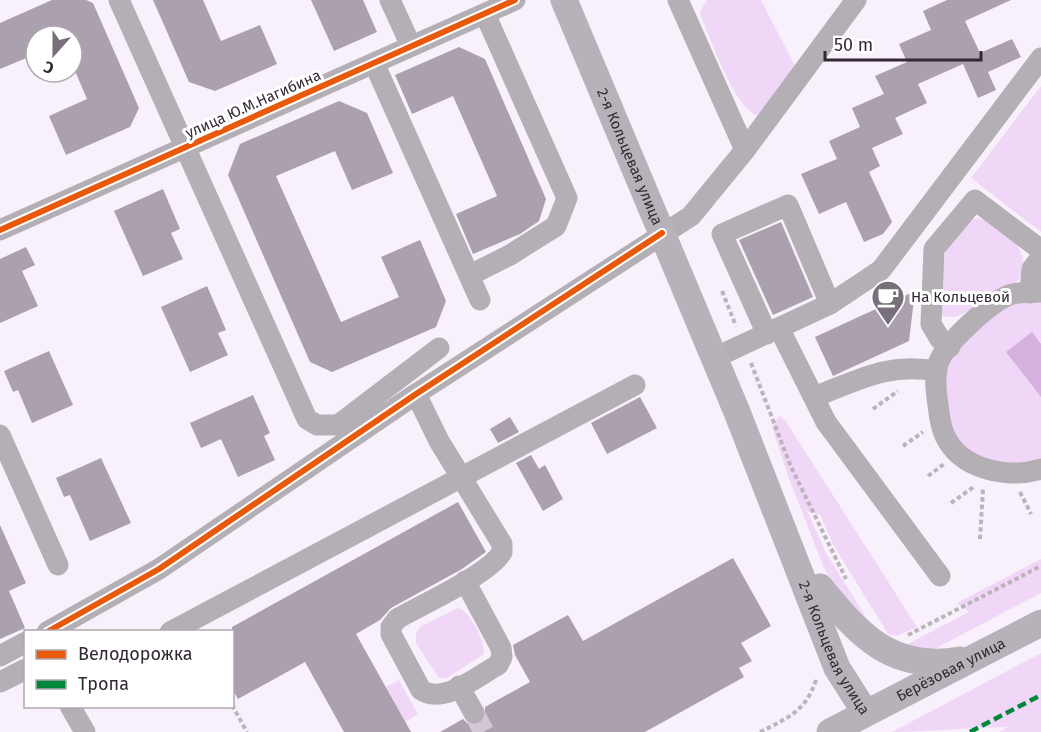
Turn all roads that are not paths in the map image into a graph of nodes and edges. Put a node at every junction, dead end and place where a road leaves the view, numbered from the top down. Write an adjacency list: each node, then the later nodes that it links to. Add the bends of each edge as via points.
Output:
1 (119, 0): 11 (street)
2 (390, 0): 8 (street)
3 (515, 0): 7 (street, улица Ю.М.Нагибина)
4 (564, 0): 14 (main road, 2-я Кольцевая улица)
5 (678, 0): 12 (street)
6 (856, 0): 12 (street)
7 (485, 14): 8 (street, улица Ю.М.Нагибина); 17 (street, via 567,198 556,226)
8 (411, 46): 10 (street, улица Ю.М.Нагибина)
9 (1041, 58): 20 (street, via 881,270)
10 (374, 63): 11 (street, улица Ю.М.Нагибина); 17 (street)
11 (185, 147): 13 (street, улица Ю.М.Нагибина); 23 (street, via 307,419 317,425 338,424)
12 (745, 150): 14 (street, via 691,216)
13 (0, 230)
14 (662, 233): 24 (main road, 2-я Кольцевая улица); 27 (street)
15 (1041, 250): 22 (street, via 975,200 934,249 931,324)
16 (1041, 257): 18 (street, via 1032,269)
17 (470, 275): 19 (street)
18 (1035, 292): 22 (street, via 1010,295 987,309)
19 (480, 300)
20 (830, 304): 21 (street); 21 (street, via 788,205 722,234)
21 (773, 331): 24 (street); 28 (street)
22 (950, 347): 25 (street)
23 (439, 348)
24 (714, 358): 29 (main road, 2-я Кольцевая улица)
25 (937, 371): 28 (street, via 915,367 886,369); 31 (street, via 935,390 945,437 961,456 980,467 1004,473)
26 (635, 385): 32 (street)
27 (416, 394): 32 (street); 38 (street, via 159,569)
28 (814, 397): 34 (street, via 826,422)
29 (737, 412): 36 (main road, 2-я Кольцевая улица); 47 (main road, 2-я Кольцевая улица, via 834,660)
30 (0, 435): 33 (street)
31 (1041, 469)
32 (461, 477): 35 (street, via 502,544 502,552 490,567); 39 (street)
33 (58, 565)
34 (940, 576)
35 (465, 581): 45 (street, via 501,648 502,657 498,665); 45 (street, via 397,619 391,627 391,634 421,690 429,696 441,696)
36 (820, 587): 42 (main road, via 859,632 889,652 925,662); 47 (main road, 2-я Кольцевая улица, via 852,660)
37 (1041, 623): 42 (main road, Берёзовая улица)
38 (51, 630)
39 (174, 630)
40 (24, 643): 41 (street)
41 (0, 656)
42 (973, 657): 47 (main road, Берёзовая улица)
43 (24, 670): 44 (street)
44 (0, 682)
45 (459, 686): 48 (street)
46 (71, 708): 49 (street)
47 (865, 712): 50 (main road, Берёзовая улица)
48 (474, 713)
49 (85, 732)
50 (830, 732)

